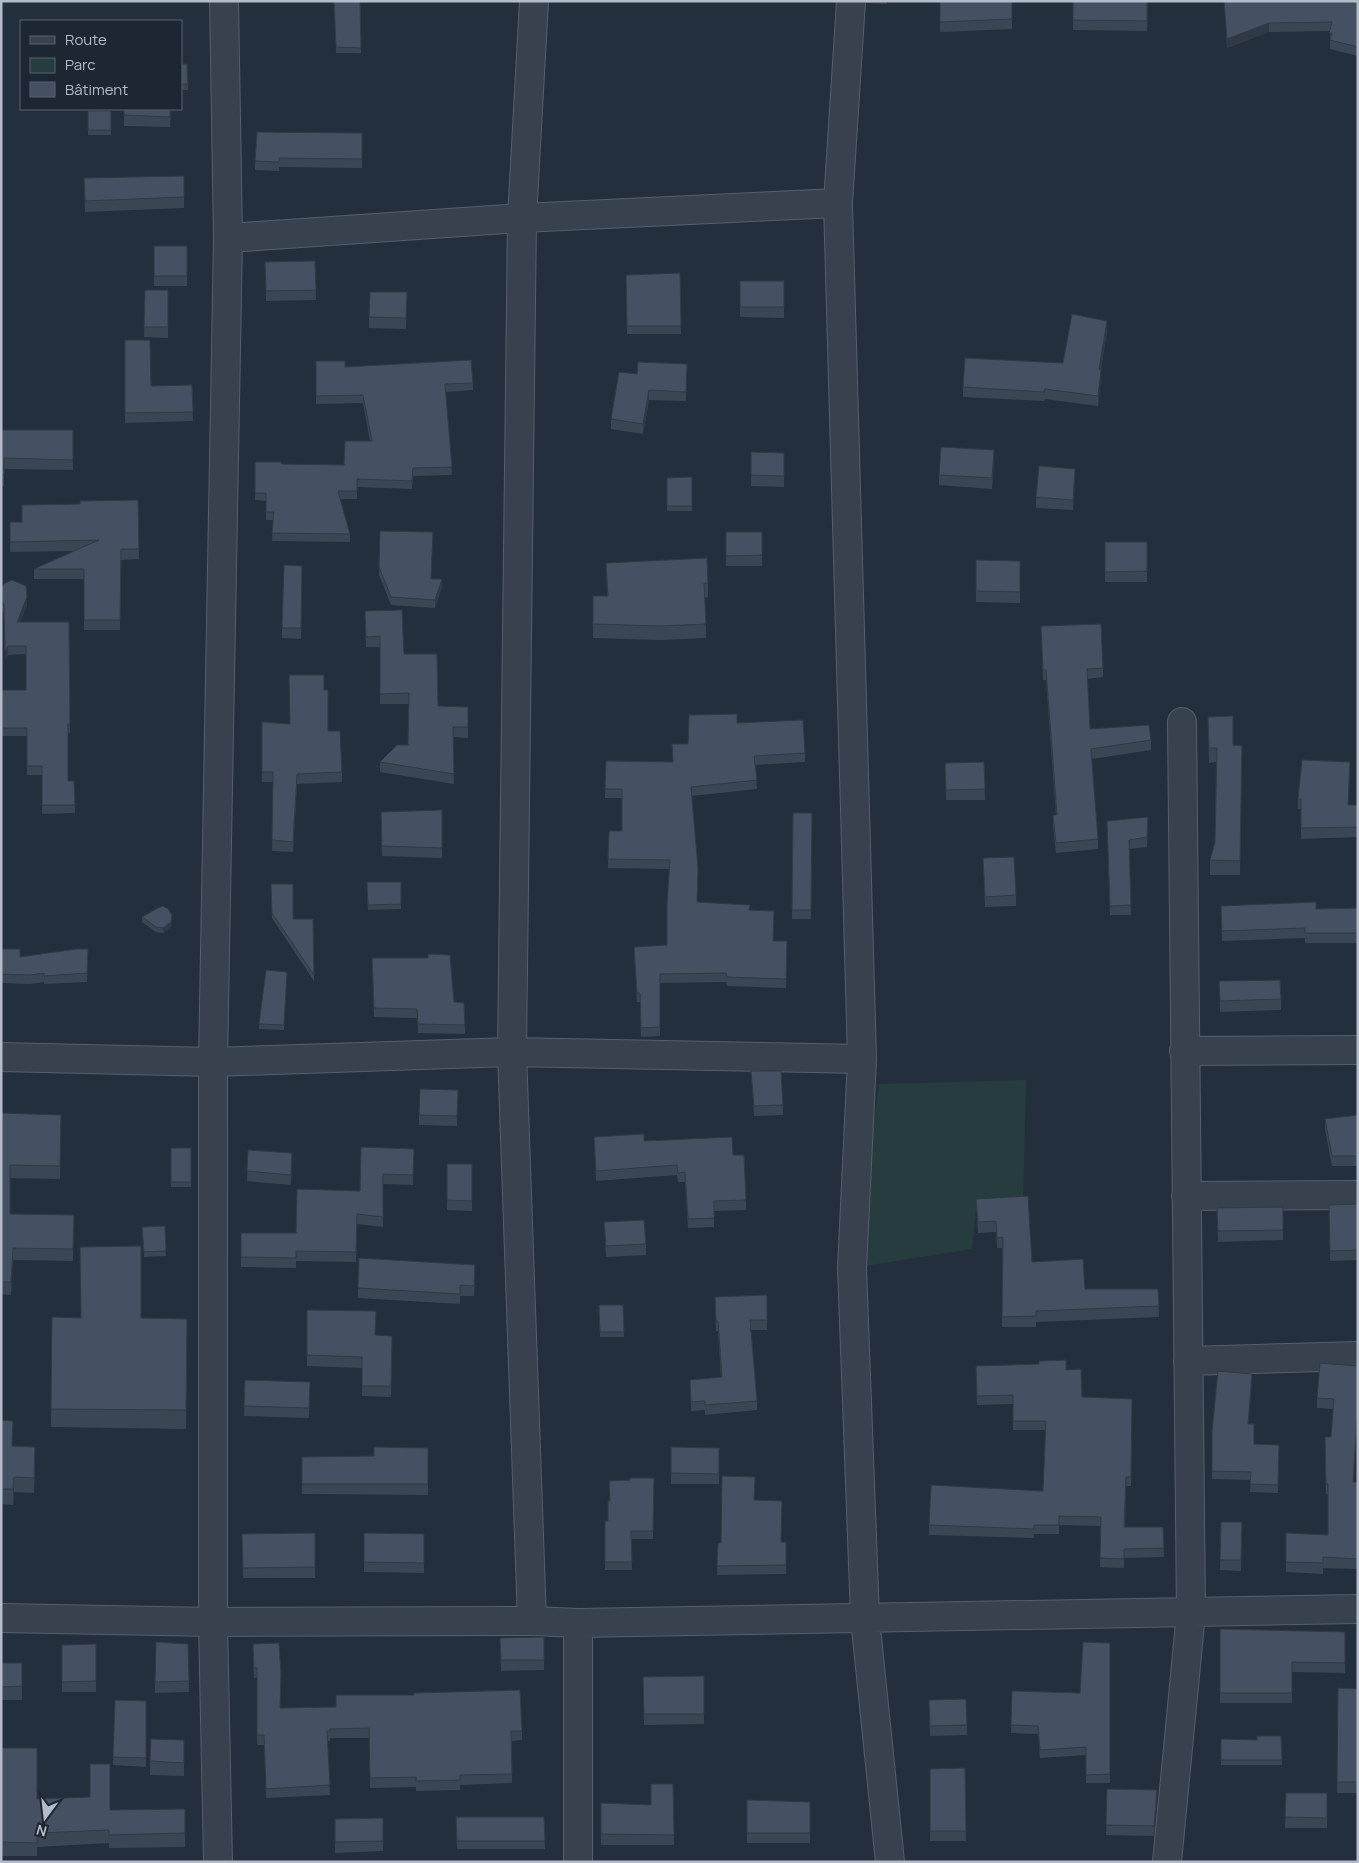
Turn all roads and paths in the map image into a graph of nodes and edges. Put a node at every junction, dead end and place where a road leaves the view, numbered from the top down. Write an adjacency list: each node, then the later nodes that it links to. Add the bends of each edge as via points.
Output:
1 (224, 1): 6 (street)
2 (534, 1): 5 (street)
3 (851, 1): 4 (street)
4 (838, 203): 5 (street); 12 (street)
5 (522, 218): 6 (street); 10 (street)
6 (228, 238): 13 (street)
7 (1182, 722): 9 (street)
8 (1358, 1050): 9 (street)
9 (1184, 1051): 15 (street)
10 (512, 1052): 12 (street); 13 (street); 22 (street)
11 (1, 1057): 13 (street)
12 (862, 1059): 21 (street, via 852,1268)
13 (213, 1062): 23 (street)
14 (1358, 1195): 15 (street)
15 (1186, 1196): 17 (street)
16 (1358, 1356): 17 (street)
17 (1188, 1361): 19 (street)
18 (1358, 1609): 19 (street)
19 (1191, 1613): 21 (street); 28 (street)
20 (1, 1618): 23 (street)
21 (866, 1618): 24 (street); 27 (street)
22 (532, 1621): 23 (street); 24 (street)
23 (212, 1622): 25 (street)
24 (578, 1623): 26 (street)
25 (218, 1862)
26 (578, 1862)
27 (890, 1862)
28 (1167, 1862)

